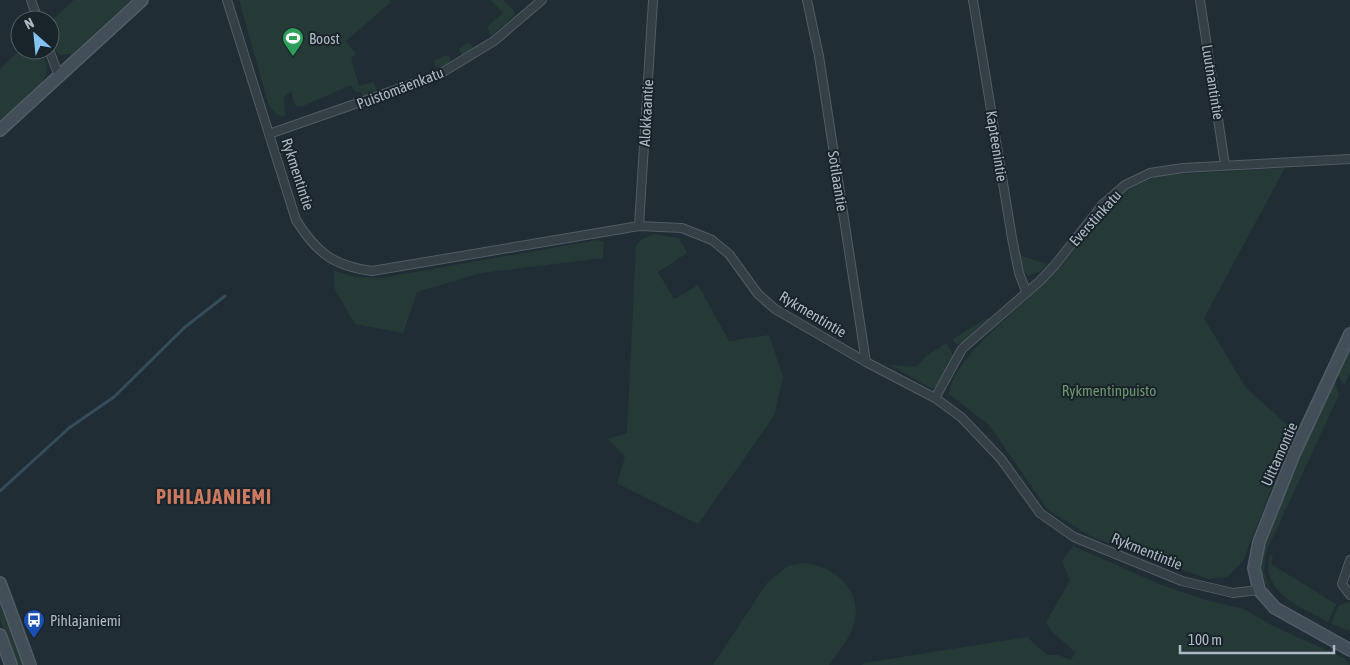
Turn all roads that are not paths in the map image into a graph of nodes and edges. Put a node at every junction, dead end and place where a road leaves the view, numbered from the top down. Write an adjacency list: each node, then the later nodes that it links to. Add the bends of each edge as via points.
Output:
1 (142, 0): 9 (street)
2 (227, 0): 11 (street, Rykmentintie)
3 (542, 0): 11 (street, Puistomäenkatu, via 494,41 438,75)
4 (653, 0): 14 (street, Alokkaantie)
5 (807, 0): 17 (street, Sotilaantie, via 819,56)
6 (973, 0): 15 (street, Kapteenintie, via 1012,238)
7 (1200, 0): 13 (street, Luutnantintie)
8 (53, 60): 9 (street)
9 (59, 76): 10 (street)
10 (0, 130)
11 (269, 134): 14 (street, Rykmentintie, via 296,220 304,234 322,253 352,268 372,271 417,265)
12 (1350, 159): 13 (street, Everstinkatu)
13 (1225, 165): 15 (street, Everstinkatu, via 1163,170 1126,185 1103,204 1055,265)
14 (640, 226): 17 (street, Rykmentintie, via 682,228 712,240 729,254 765,302)
15 (1026, 291): 18 (street, Everstinkatu, via 962,349)
16 (1350, 334): 21 (street, Uittamontie, via 1294,454 1260,542 1254,568)
17 (866, 362): 18 (street, Rykmentintie)
18 (935, 398): 21 (street, Rykmentintie, via 961,417 1001,459 1040,513 1074,537 1182,581 1233,593)
19 (1350, 560): 22 (street, via 1342,584)
20 (0, 583): 26 (street)
21 (1259, 590): 24 (street, via 1280,611)
22 (1350, 595)
23 (0, 635): 25 (street)
24 (1350, 650)
25 (11, 665)
26 (30, 665)

